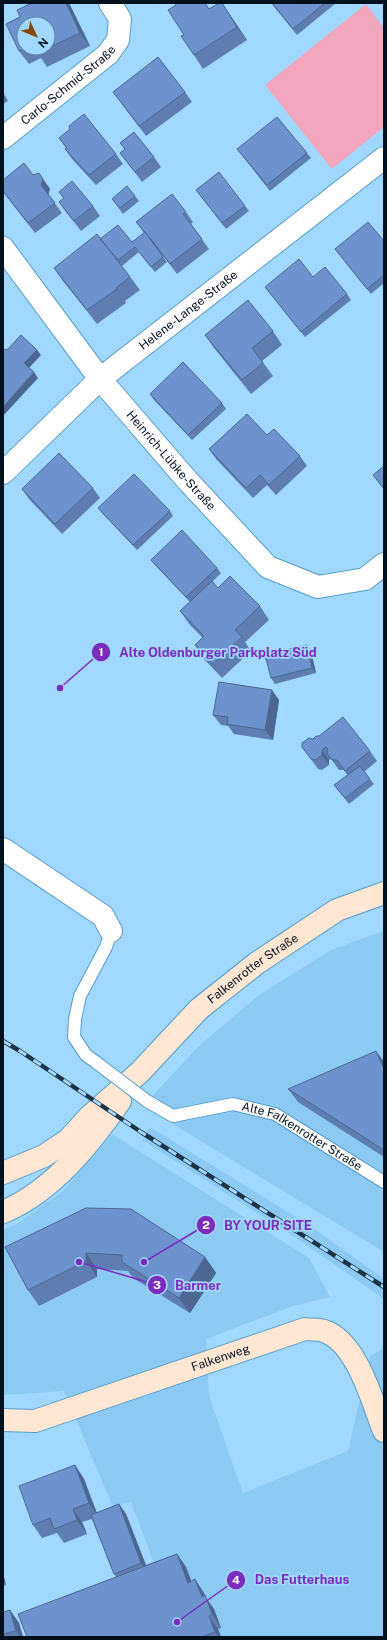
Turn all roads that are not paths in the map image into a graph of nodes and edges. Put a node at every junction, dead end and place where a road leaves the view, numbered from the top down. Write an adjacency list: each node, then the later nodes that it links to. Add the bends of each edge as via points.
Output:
1 (110, 3): 2 (street, Carlo-Schmid-Straße, via 120,19 118,40 108,54)
2 (3, 138)
3 (384, 158): 5 (street, Helene-Lange-Straße)
4 (3, 248): 5 (street, Heinrich-Lübke-Straße)
5 (100, 379): 6 (street, Helene-Lange-Straße); 7 (street, Heinrich-Lübke-Straße, via 187,480 268,567 318,587 365,579)
6 (3, 473)
7 (384, 564)
8 (3, 849): 10 (street, via 103,916)
9 (384, 893): 11 (main road, Falkenrotter Straße, via 337,910 257,963 199,1009)
10 (111, 931): 13 (lane, Alte Falkenrotter Straße, bridge, via 106,947 80,996 74,1019 74,1037 86,1055 147,1101 173,1116 233,1104 275,1114)
11 (140, 1072): 12 (main road, Falkenrotter Straße, via 68,1140 44,1156); 14 (main road, Falkenrotter Straße, via 103,1125 75,1158 52,1181)
12 (3, 1173)
13 (384, 1182)
14 (3, 1212)
15 (3, 1420): 16 (main road, Falkenweg, via 35,1422 305,1329 324,1330 342,1342 357,1363)
16 (384, 1431)

